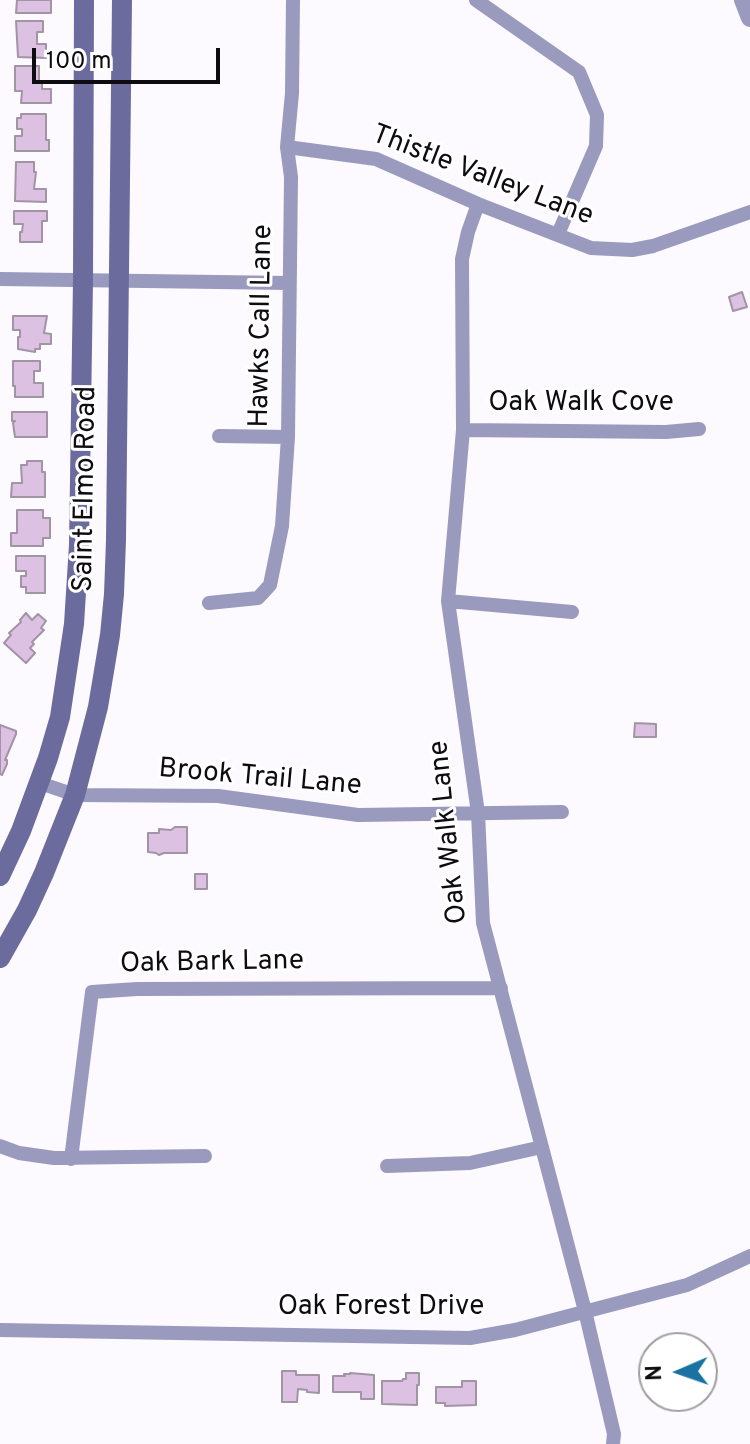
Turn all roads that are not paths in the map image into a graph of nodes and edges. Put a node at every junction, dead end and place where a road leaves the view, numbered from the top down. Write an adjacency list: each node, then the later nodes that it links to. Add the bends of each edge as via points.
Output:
1 (84, 0): 12 (main road, Saint Elmo Road)
2 (122, 0): 13 (main road, Saint Elmo Road)
3 (293, 0): 7 (street, Hawks Call Lane)
4 (476, 0): 10 (street, via 579,72 597,115 596,146)
5 (743, 0): 6 (street)
6 (750, 18)
7 (287, 147): 8 (street, Thistle Valley Lane, via 376,159); 14 (street, Hawks Call Lane)
8 (478, 204): 10 (street, Thistle Valley Lane); 16 (street, Oak Walk Lane, via 462,259)
9 (750, 212): 10 (street, Thistle Valley Lane, via 632,250 591,248)
10 (558, 234)
11 (0, 279): 12 (street)
12 (83, 280): 13 (street); 22 (main road, Saint Elmo Road, via 78,578 60,717)
13 (119, 281): 14 (street); 23 (main road, Saint Elmo Road, via 114,594 98,707)
14 (289, 283): 18 (street, Hawks Call Lane)
15 (699, 429): 16 (street, Oak Walk Cove)
16 (463, 430): 19 (street, Oak Walk Lane)
17 (219, 436): 18 (street)
18 (288, 437): 20 (street, Hawks Call Lane, via 282,526 270,585 258,598)
19 (448, 601): 21 (street); 25 (street, Oak Walk Lane)
20 (209, 603)
21 (572, 612)
22 (40, 783): 23 (street, Brook Trail Lane); 26 (main road, Saint Elmo Road)
23 (75, 795): 25 (street, Brook Trail Lane, via 218,796 358,815); 27 (main road, Saint Elmo Road, via 27,910)
24 (562, 812): 25 (street, Brook Trail Lane)
25 (478, 813): 28 (street, Oak Walk Lane, via 483,923)
26 (0, 876)
27 (0, 958)
28 (501, 988): 30 (street, Oak Walk Lane); 32 (street, Oak Bark Lane, via 92,992)
29 (0, 1146): 32 (street)
30 (542, 1147): 33 (street, via 470,1163); 35 (street, Oak Walk Lane)
31 (205, 1156): 32 (street)
32 (71, 1159)
33 (387, 1166)
34 (748, 1262): 35 (street, Oak Forest Drive, via 687,1285)
35 (585, 1311): 36 (street, Oak Forest Drive, via 470,1338); 37 (street, Oak Walk Lane)
36 (0, 1330)
37 (613, 1444)

